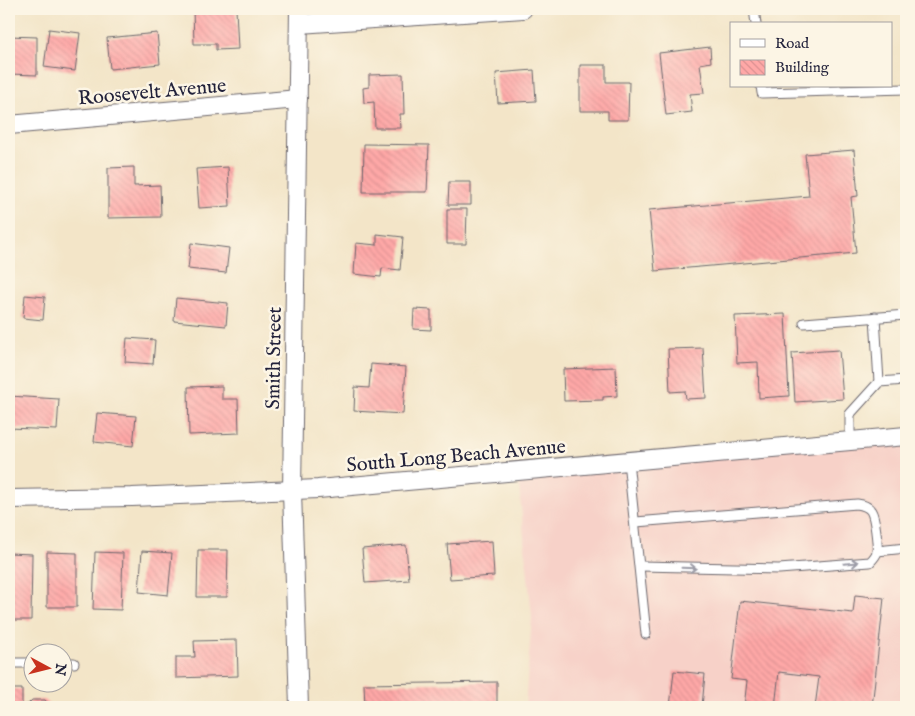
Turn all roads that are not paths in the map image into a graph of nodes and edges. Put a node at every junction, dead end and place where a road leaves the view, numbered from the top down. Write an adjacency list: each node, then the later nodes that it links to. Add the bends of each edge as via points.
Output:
1 (523, 9): 3 (street)
2 (754, 9): 4 (lane)
3 (299, 17): 7 (street, Smith Street)
4 (756, 22)
5 (761, 88): 6 (lane, via 762,93)
6 (906, 89)
7 (298, 99): 8 (street, Roosevelt Avenue); 17 (street, Smith Street)
8 (9, 125)
9 (906, 315): 10 (lane)
10 (876, 317): 11 (lane); 13 (lane)
11 (804, 324)
12 (906, 380): 13 (lane)
13 (879, 382): 15 (lane, via 850,414)
14 (906, 436): 15 (street, South Long Beach Avenue)
15 (850, 441): 16 (street, South Long Beach Avenue)
16 (628, 461): 17 (street, South Long Beach Avenue); 19 (lane)
17 (292, 491): 18 (street, South Long Beach Avenue); 26 (street, Smith Street)
18 (9, 499)
19 (636, 522): 21 (lane, via 857,504 871,511); 22 (lane)
20 (906, 548): 21 (lane)
21 (877, 551): 22 (lane, one-way to 21, via 780,569 870,562)
22 (640, 566): 23 (lane)
23 (646, 634)
24 (9, 663): 25 (lane)
25 (22, 663)
26 (299, 707)

